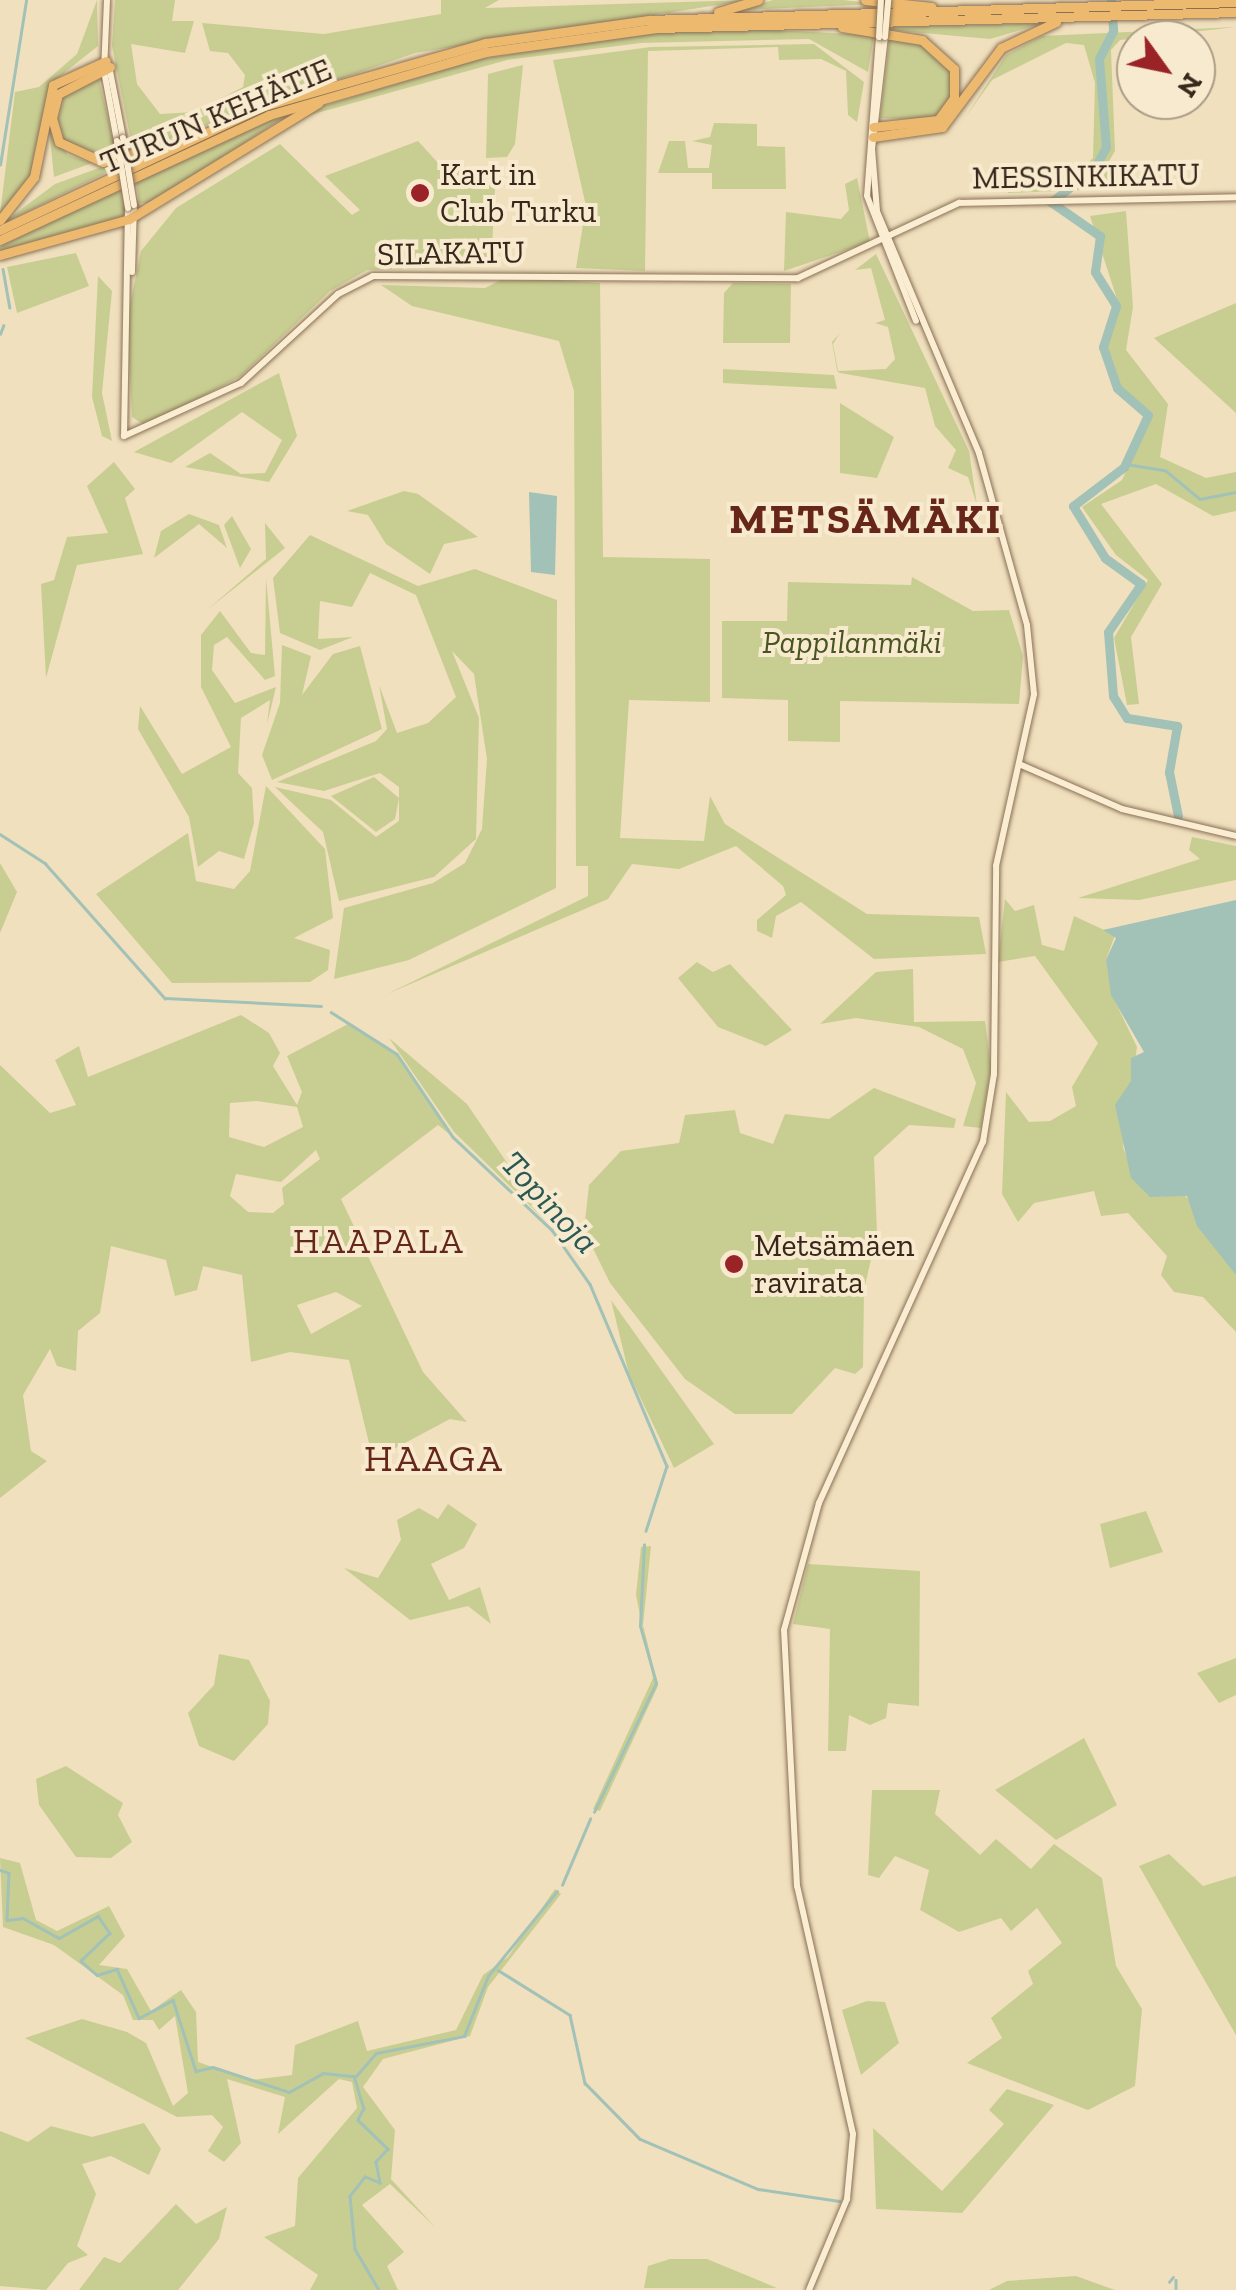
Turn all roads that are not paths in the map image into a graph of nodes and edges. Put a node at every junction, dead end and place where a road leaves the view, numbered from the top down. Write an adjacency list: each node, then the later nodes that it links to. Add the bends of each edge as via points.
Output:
1 (106, 0): 11 (main road)
2 (758, 0): 8 (highway)
3 (864, 0): 6 (highway)
4 (884, 0): 13 (main road, bridge)
5 (1236, 2): 6 (highway, TURUN KEHÄTIE)
6 (959, 11): 8 (highway, TURUN KEHÄTIE)
7 (1236, 12): 9 (highway, TURUN KEHÄTIE)
8 (700, 17): 14 (highway, TURUN KEHÄTIE, via 427,56)
9 (1070, 18): 10 (highway, TURUN KEHÄTIE); 13 (highway, via 1005,44 942,127)
10 (820, 23): 12 (highway, TURUN KEHÄTIE, via 576,37); 13 (highway, via 922,40 952,66 956,91 940,118)
11 (106, 66): 14 (highway, via 74,79 55,99 53,130 69,152 103,162); 16 (main road, bridge); 17 (highway, via 53,85 34,177)
12 (347, 88): 16 (highway); 19 (highway, TURUN KEHÄTIE, via 220,134)
13 (871, 132): 20 (main road)
14 (193, 136): 18 (highway, TURUN KEHÄTIE)
15 (1236, 197): 20 (main road, MESSINKIKATU, via 959,203)
16 (132, 212): 20 (main road, SILAKATU, via 119,374 124,436 241,382 338,294 373,276 798,278); 21 (highway)
17 (0, 220)
18 (0, 230)
19 (0, 240)
20 (883, 241): 22 (main road, via 979,453 1027,626 1034,694)
21 (0, 256)
22 (1018, 764): 23 (main road, via 1141,815); 24 (main road, via 996,866 995,1059 983,1142 819,1504 784,1630 797,1886 842,2054 854,2146 847,2199)
23 (1236, 836)
24 (809, 2290)

